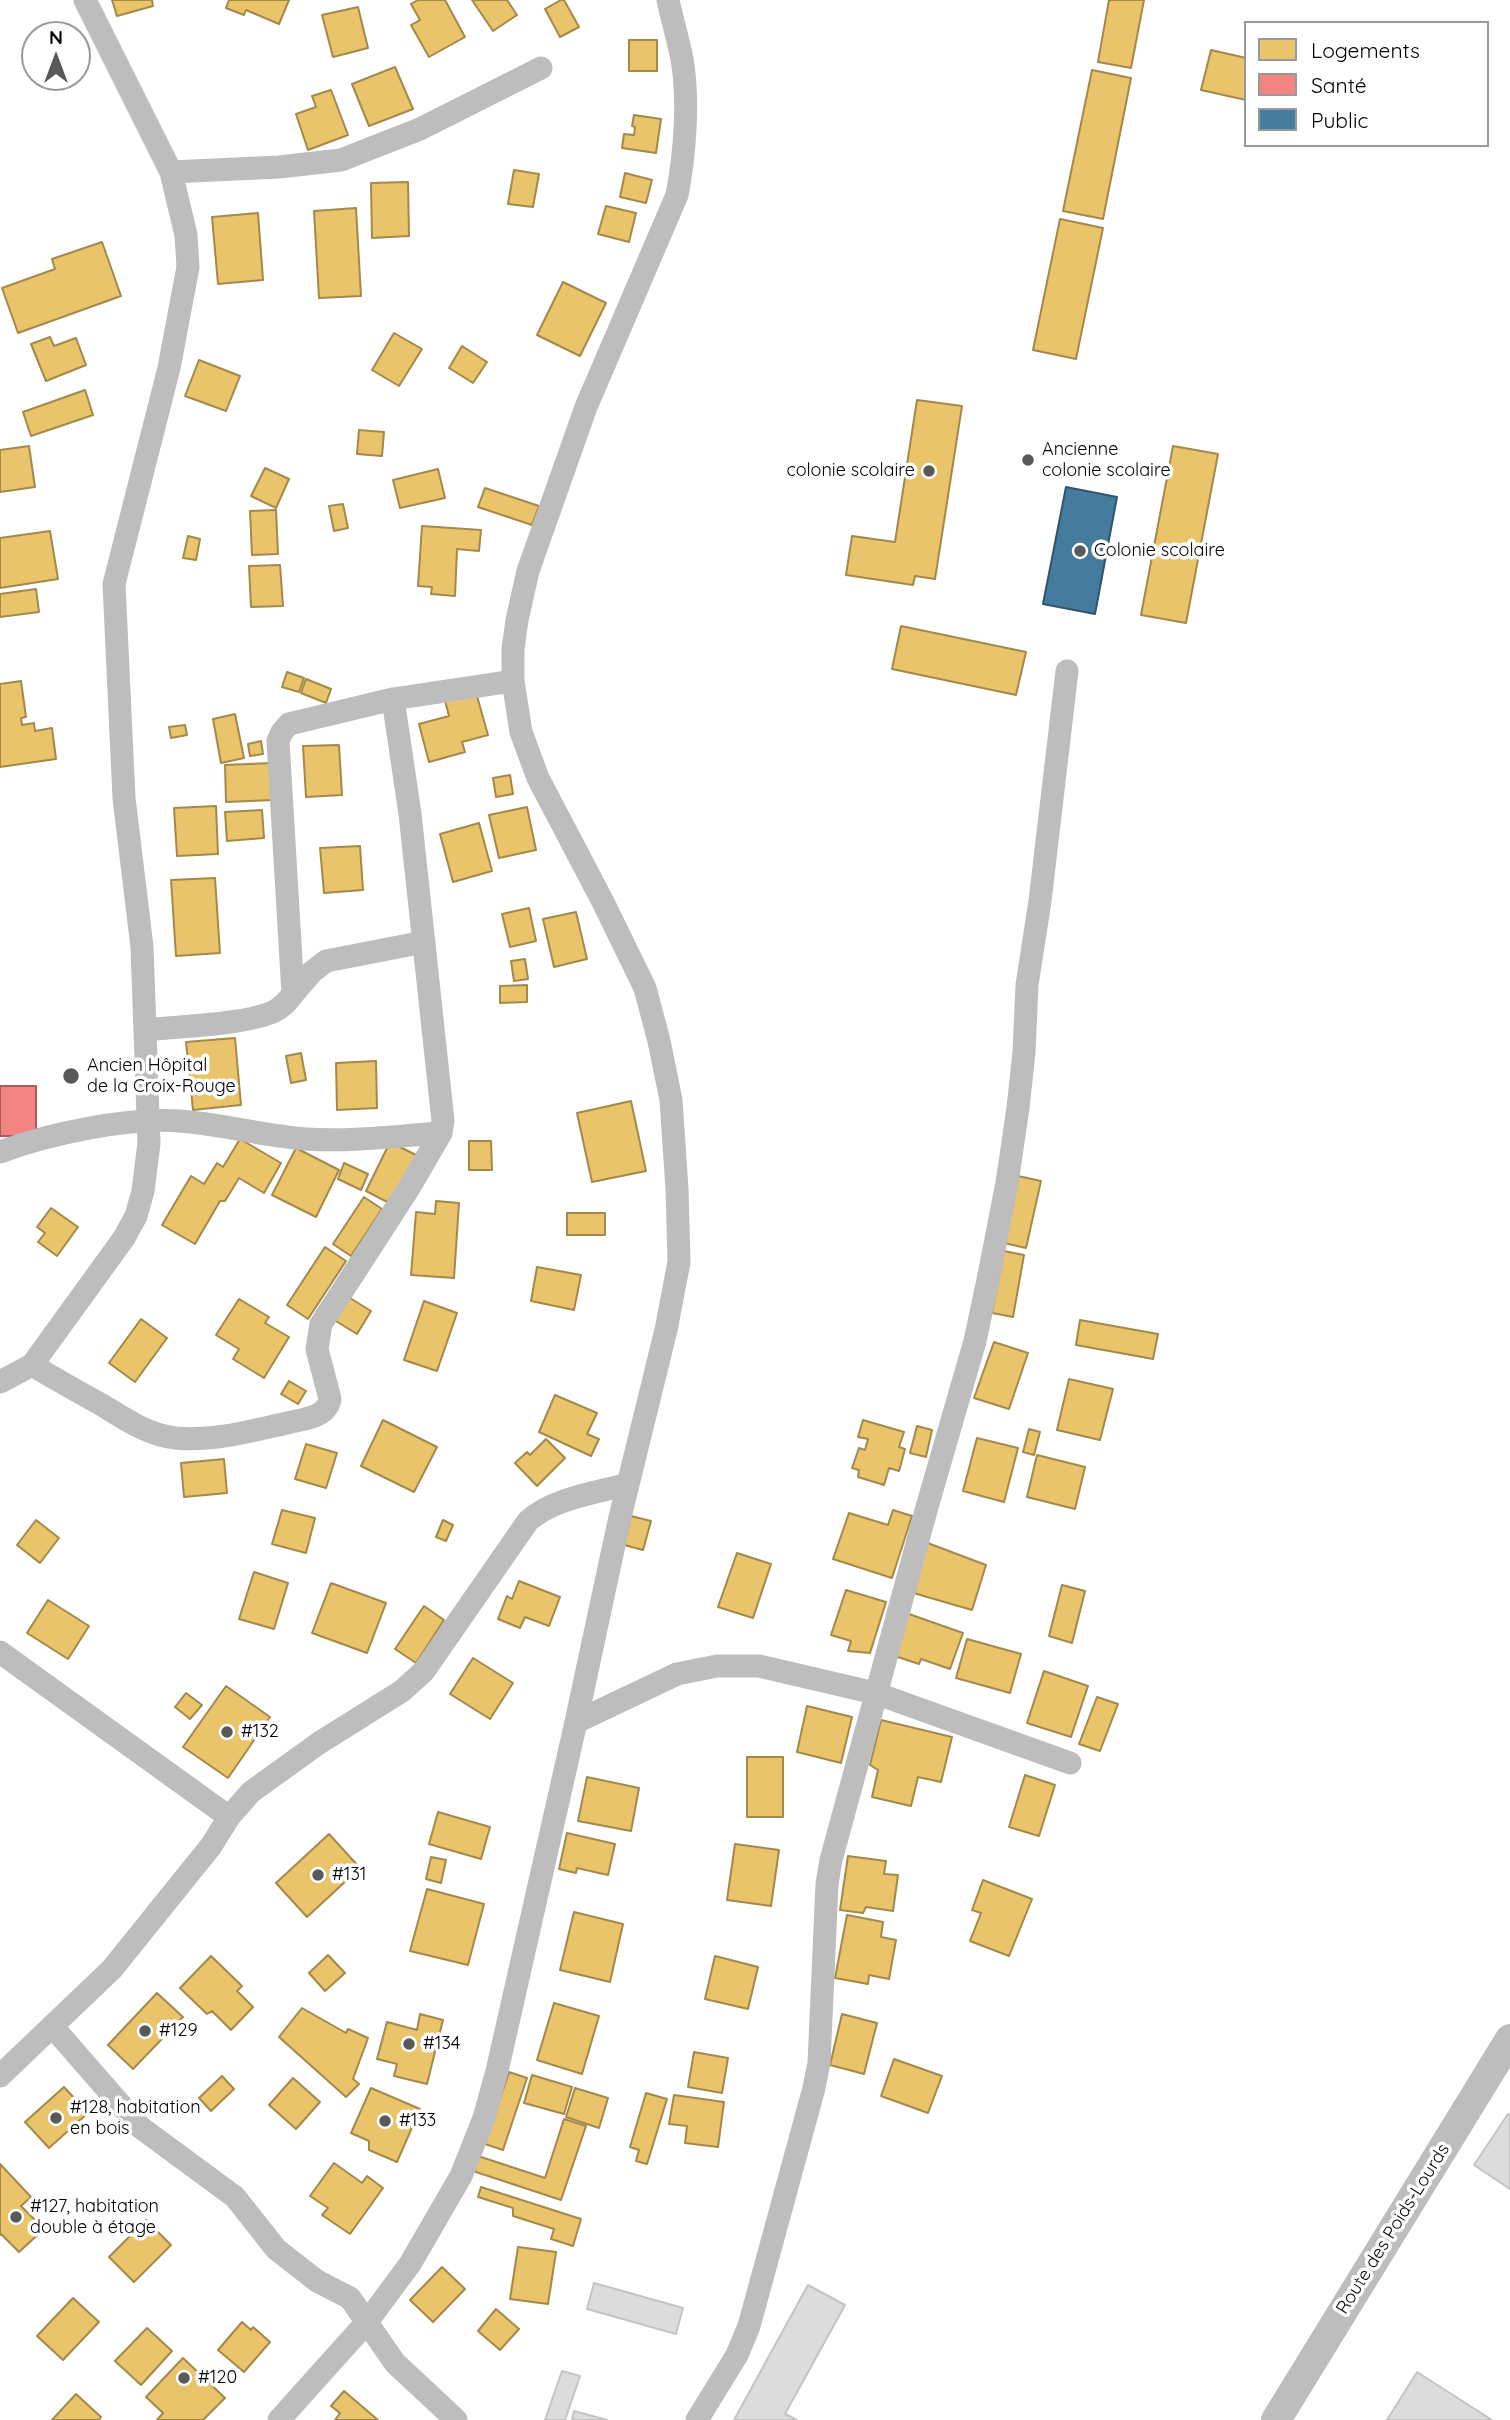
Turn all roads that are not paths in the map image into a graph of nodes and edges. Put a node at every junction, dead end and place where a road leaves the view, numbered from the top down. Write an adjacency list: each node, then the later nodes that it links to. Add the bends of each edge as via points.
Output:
1 (85, 0): 4 (street)
2 (668, 0): 6 (street, via 685,83 681,178 586,407 528,571 513,649)
3 (541, 68): 4 (street, via 420,129 341,160)
4 (171, 172): 10 (street, via 186,235 188,267 163,391 119,557 114,603 124,798 142,947)
5 (1067, 671): 18 (street, via 1007,1183 975,1341)
6 (513, 681): 7 (street); 16 (street, via 521,732 538,778 645,988 671,1100 679,1262)
7 (393, 699): 8 (street); 9 (street, via 289,724 278,741)
8 (424, 942): 9 (street, via 326,961); 12 (street, via 443,1121)
9 (293, 994): 10 (street, via 272,1012)
10 (146, 1030): 11 (street)
11 (148, 1121): 12 (street, via 303,1139); 13 (street, via 58,1134); 14 (street, via 143,1191 136,1216)
12 (440, 1133): 14 (street, via 321,1324 317,1349 330,1399 323,1412 239,1433 174,1438 146,1431)
13 (0, 1152)
14 (32, 1365): 15 (street)
15 (0, 1382)
16 (628, 1484): 19 (street); 21 (street, via 539,1511 424,1671 402,1691 271,1776)
17 (0, 1652): 21 (street)
18 (876, 1693): 19 (street, via 759,1666 717,1666 677,1674); 20 (street); 28 (street, via 827,1884 814,2088 750,2326)
19 (576, 1723): 25 (street, via 484,2118 461,2176 410,2264)
20 (1070, 1763)
21 (229, 1817): 22 (street, via 112,1969)
22 (52, 2026): 24 (street); 25 (street, via 140,2127 235,2196 276,2249 317,2281 351,2298)
23 (1510, 2039): 29 (street, Route des Poids-Lourds)
24 (0, 2076)
25 (367, 2322): 26 (street); 27 (street, via 395,2364)
26 (279, 2420)
27 (456, 2420)
28 (697, 2420)
29 (1276, 2420)

